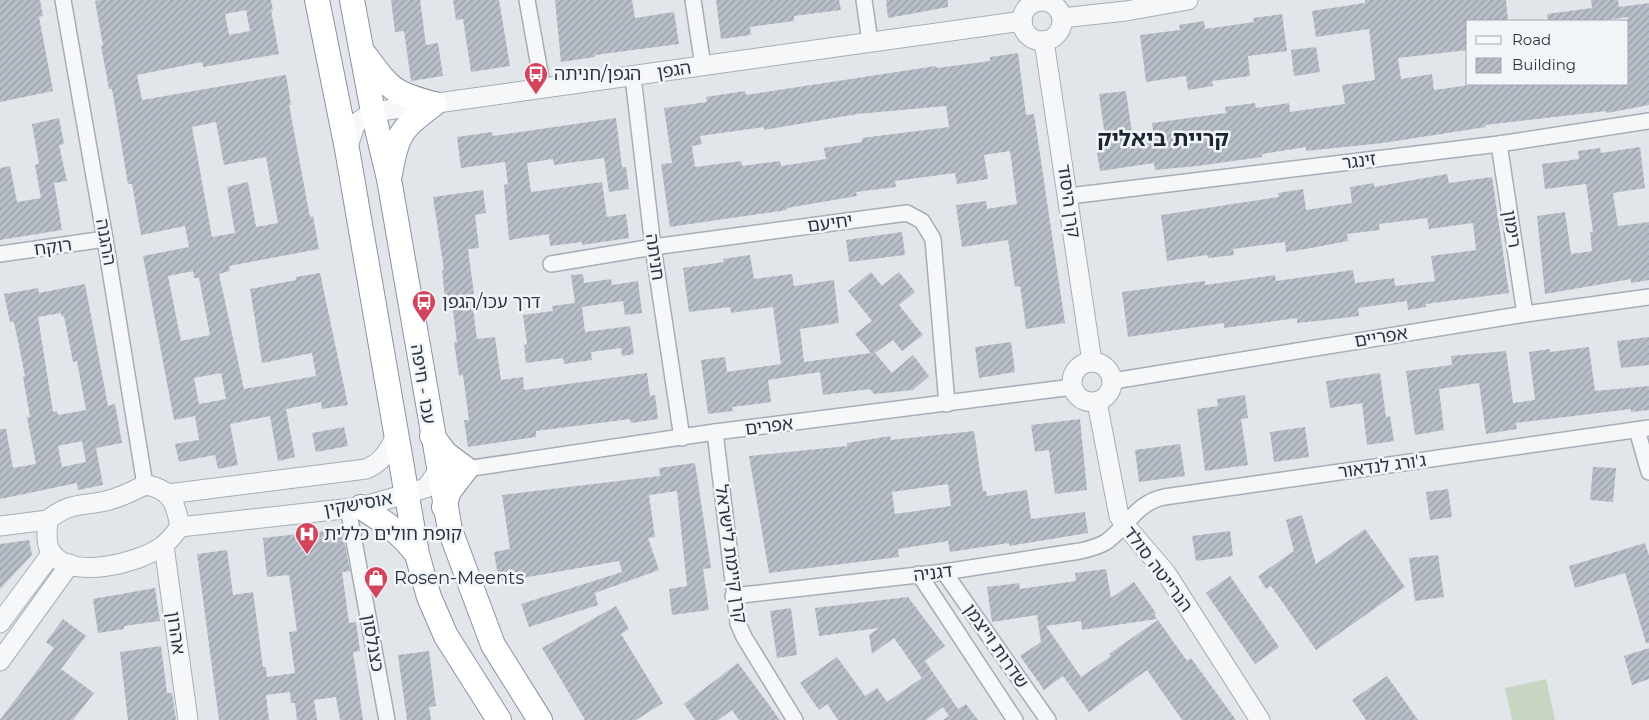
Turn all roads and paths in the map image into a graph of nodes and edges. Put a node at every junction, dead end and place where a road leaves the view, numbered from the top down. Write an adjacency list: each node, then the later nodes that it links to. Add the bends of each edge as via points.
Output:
1 (63, 0): 23 (street, ההגנה)
2 (317, 0): 20 (highway, עכו - חיפה)
3 (352, 0): 12 (highway, עכו - חיפה)
4 (527, 0): 15 (street)
5 (693, 0): 13 (street)
6 (864, 0): 10 (street)
7 (1188, 0): 8 (street, via 1126,11)
8 (1056, 7): 9 (street, via 1042,1); 11 (street, via 1062,25 1056,36)
9 (1028, 8): 10 (street, הגפן); 11 (street, via 1026,34)
10 (870, 42): 13 (street, הגפן)
11 (1044, 42): 22 (street, קרן היסוד)
12 (362, 51): 16 (highway, via 389,87 406,97); 17 (highway, עכו - חיפה)
13 (703, 66): 14 (street, הגפן)
14 (633, 77): 15 (street, הגפן); 24 (street, חניתה)
15 (543, 89): 16 (street, הגפן)
16 (434, 104): 17 (street, הגפן); 21 (highway, via 404,127 395,147)
17 (373, 112): 20 (street, via 356,123); 21 (highway, עכו - חיפה)
18 (1649, 121): 19 (street, זינגר)
19 (1499, 144): 22 (street, זינגר); 28 (street, רימון)
20 (347, 149): 37 (highway, עכו - חיפה)
21 (389, 178): 36 (highway, עכו - חיפה)
22 (1069, 196): 29 (street, קרן היסוד)
23 (105, 239): 25 (street, רוקח); 42 (street, ההגנה)
24 (654, 247): 26 (street, יחיעם); 33 (street, יחיעם, via 907,213 922,221 933,239); 38 (street, חניתה)
25 (0, 254)
26 (551, 264)
27 (1649, 296): 28 (street, אפריים)
28 (1525, 314): 30 (street, אפריים)
29 (1092, 362): 30 (street, via 1104,365); 31 (street, via 1076,370)
30 (1112, 381): 32 (street, via 1108,394)
31 (1073, 387): 32 (street, via 1080,398); 33 (street, אפרים)
32 (1097, 402): 48 (street, הנרייטה סולד, via 1116,503)
33 (946, 404): 35 (street, אפרים)
34 (1643, 429): 41 (street); 48 (street, ג'ורג לנדאור, via 1164,497 1145,504)
35 (715, 432): 38 (street, אפרים); 57 (street, קרן קיימת לישראל)
36 (431, 434): 39 (highway, via 446,454); 40 (highway, עכו - חיפה)
37 (396, 436): 43 (street, אוסישקין, via 385,456 366,469); 44 (highway, עכו - חיפה)
38 (682, 438): 39 (street, אפרים)
39 (466, 469): 46 (highway, via 449,491)
40 (438, 471): 44 (street, אוסישקין, via 426,488); 46 (highway, עכו - חיפה)
41 (1649, 472)
42 (145, 485): 43 (street, via 157,486); 47 (street, via 103,502 72,505)
43 (168, 494): 50 (street, via 177,509)
44 (405, 495): 45 (street, אוסישקין); 53 (highway, עכו - חיפה)
45 (355, 507): 50 (street, אוסישקין); 53 (highway, via 390,525); 61 (street, כצנלסון)
46 (444, 507): 63 (highway, עכו - חיפה, via 493,644)
47 (48, 520): 49 (street); 52 (street, via 46,538)
48 (1124, 524): 55 (street, דגניה, via 1095,548); 67 (street, הנרייטה סולד, via 1166,573)
49 (0, 526)
50 (180, 527): 51 (street)
51 (164, 546): 54 (street, via 147,556 122,563 96,567); 60 (street, אהרון)
52 (52, 553): 54 (street); 58 (street)
53 (417, 554): 62 (highway, עכו - חיפה, via 429,597 446,636)
54 (70, 564): 59 (street)
55 (944, 572): 56 (street, דגניה); 66 (street, שדרות וייצמן)
56 (920, 574): 57 (street, דגניה); 65 (street, שדרות וייצמן)
57 (733, 596): 64 (street, קרן קיימת לישראל, via 744,637)
58 (0, 623)
59 (0, 661)
60 (188, 720)
61 (387, 720)
62 (499, 720)
63 (540, 720)
64 (795, 720)
65 (1015, 720)
66 (1048, 720)
67 (1260, 720)

